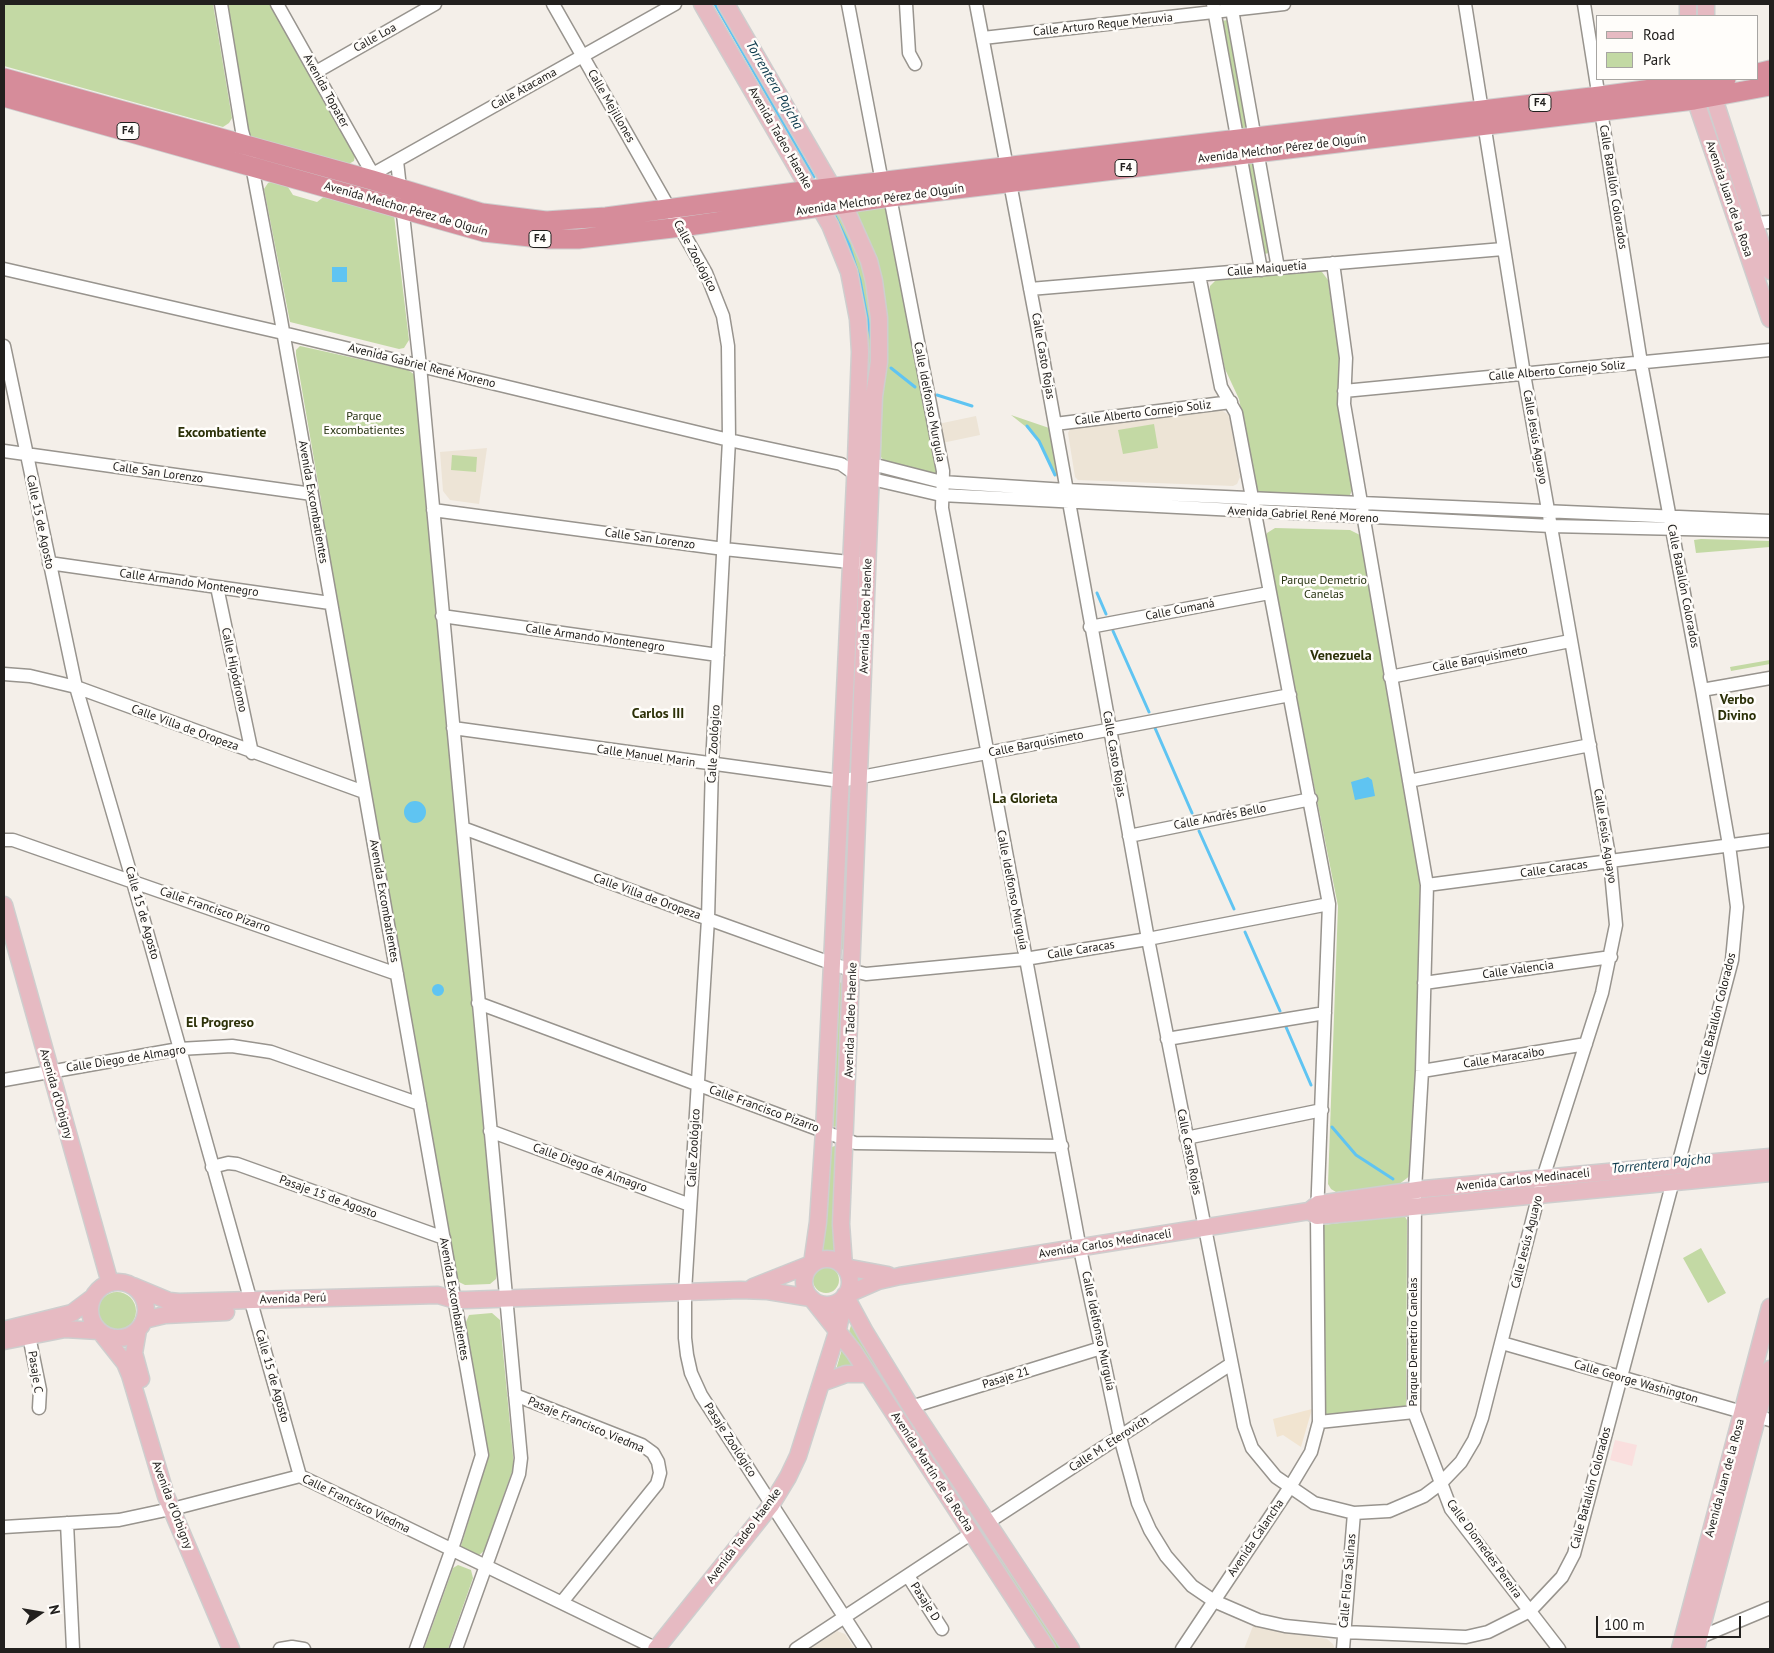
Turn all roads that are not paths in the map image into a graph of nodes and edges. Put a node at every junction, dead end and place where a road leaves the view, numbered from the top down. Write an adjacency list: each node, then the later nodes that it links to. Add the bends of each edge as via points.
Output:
1 (221, 4): 28 (street)
2 (276, 4): 19 (street, Avenida Topater)
3 (435, 4): 19 (street, Calle Loa)
4 (553, 4): 17 (street, Calle Mejillones)
5 (675, 4): 17 (street, Calle Atacama)
6 (702, 4): 36 (main road, Avenida Tadeo Haenke)
7 (726, 4): 34 (main road, Avenida Tadeo Haenke)
8 (848, 4): 37 (street, Calle Idelfonso Murguía)
9 (906, 4): 18 (street, via 908,53)
10 (976, 4): 16 (street, Calle Casto Rojas)
11 (1284, 4): 14 (street, Calle Arturo Reque Meruvia)
12 (1465, 4): 27 (street, Calle Jesús Aguayo)
13 (1584, 4): 20 (street, Calle Batallón Colorados)
14 (1232, 6): 15 (street, Calle Arturo Reque Meruvia); 29 (street)
15 (1214, 8): 16 (street, Calle Arturo Reque Meruvia); 29 (street)
16 (983, 38): 32 (street, Calle Casto Rojas)
17 (583, 56): 30 (street, Calle Atacama); 41 (street, Calle Mejillones)
18 (915, 64)
19 (316, 72): 33 (street, Avenida Topater)
20 (1596, 74)
21 (4, 78): 28 (highway, Avenida Melchor Pérez de Olguín / F4)
22 (1597, 80): 26 (street, Calle Batallón Colorados)
23 (1704, 86): 24 (highway, Avenida Melchor Pérez de Olguín / F4); 26 (highway, Avenida Melchor Pérez de Olguín / F4); 42 (main road, Avenida Juan de la Rosa); 52 (main road, Avenida Juan de la Rosa)
24 (1770, 86)
25 (4, 98): 31 (highway, Avenida Melchor Pérez de Olguín / F4)
26 (1601, 103): 27 (highway, Avenida Melchor Pérez de Olguín / F4); 56 (street, Calle Batallón Colorados)
27 (1483, 118): 29 (highway, Avenida Melchor Pérez de Olguín / F4); 44 (street, Calle Jesús Aguayo)
28 (245, 145): 31 (street, Avenida Excombatientes); 33 (highway, Avenida Melchor Pérez de Olguín / F4)
29 (1247, 146): 32 (highway, Avenida Melchor Pérez de Olguín / F4); 46 (street); 48 (street)
30 (398, 160): 33 (street, Calle Atacama); 35 (street)
31 (252, 166): 40 (highway, Avenida Melchor Pérez de Olguín / F4); 53 (street, Avenida Excombatientes)
32 (1009, 176): 37 (highway, Avenida Melchor Pérez de Olguín / F4); 51 (street, Calle Casto Rojas)
33 (373, 177): 35 (highway, Avenida Melchor Pérez de Olguín / F4)
34 (833, 188): 36 (highway, Avenida Melchor Pérez de Olguín / F4); 37 (highway, Avenida Melchor Pérez de Olguín / F4); 38 (main road, Avenida Tadeo Haenke)
35 (401, 189): 40 (street); 41 (highway, Avenida Melchor Pérez de Olguín / F4, via 482,213 546,220 606,218)
36 (811, 190): 39 (main road, Avenida Tadeo Haenke); 41 (highway, Avenida Melchor Pérez de Olguín / F4)
37 (886, 190): 38 (highway, Avenida Melchor Pérez de Olguín / F4); 67 (street, Calle Idelfonso Murguía, via 943,471)
38 (843, 204): 39 (highway, Avenida Melchor Pérez de Olguín / F4); 66 (main road, Avenida Tadeo Haenke, via 869,261 877,298 879,350)
39 (820, 207): 43 (highway, Avenida Melchor Pérez de Olguín / F4); 65 (main road, Avenida Tadeo Haenke, via 846,264 858,319 860,352)
40 (403, 208): 43 (highway, Avenida Melchor Pérez de Olguín / F4, via 484,232 520,238 578,239); 57 (street)
41 (670, 208): 43 (street, Calle Zoológico)
42 (1762, 222): 49 (main road, Avenida Juan de la Rosa)
43 (681, 228): 62 (street, Calle Zoológico, via 706,273 723,316 728,346)
44 (1503, 249): 45 (street, Calle Maiquetía); 58 (street, Calle Jesús Aguayo)
45 (1333, 263): 46 (street, Calle Maiquetía); 59 (street, Parque Demetrio Canelas, via 1346,358)
46 (1278, 268): 48 (street, Calle Maiquetía)
47 (4, 269): 53 (street, Avenida Gabriel René Moreno)
48 (1261, 270): 50 (street, Calle Maiquetía)
49 (1770, 271)
50 (1199, 275): 51 (street, Calle Maiquetía); 60 (street, via 1221,387)
51 (1030, 289): 61 (street, Calle Casto Rojas)
52 (1770, 320)
53 (283, 333): 57 (street, Avenida Gabriel René Moreno); 68 (street, Avenida Excombatientes)
54 (4, 346): 64 (street, Calle 15 de Agosto)
55 (1770, 350): 56 (street, Calle Alberto Cornejo Soliz)
56 (1641, 363): 58 (street, Calle Alberto Cornejo Soliz); 77 (street, Calle Batallón Colorados)
57 (420, 366): 62 (street, Avenida Gabriel René Moreno); 72 (street)
58 (1524, 374): 59 (street, Calle Alberto Cornejo Soliz); 74 (street, Calle Jesús Aguayo)
59 (1344, 391): 71 (street, Parque Demetrio Canelas)
60 (1231, 402): 61 (street, Calle Alberto Cornejo Soliz); 70 (street, via 1236,413)
61 (1055, 424): 69 (street, Calle Casto Rojas)
62 (729, 440): 65 (street, Avenida Gabriel René Moreno); 80 (street, Calle Zoológico)
63 (4, 451): 64 (street, Calle San Lorenzo)
64 (25, 454): 68 (street, Calle San Lorenzo); 82 (street, Calle 15 de Agosto)
65 (851, 466): 66 (street, Avenida Gabriel René Moreno); 81 (main road, Avenida Tadeo Haenke)
66 (872, 472): 67 (street, Avenida Gabriel René Moreno); 83 (main road, Avenida Tadeo Haenke)
67 (942, 489): 69 (street, Avenida Gabriel René Moreno); 101 (street, Calle Idelfonso Murguía)
68 (312, 494): 86 (street, Avenida Excombatientes)
69 (1067, 496): 70 (street, Avenida Gabriel René Moreno); 73 (street, Avenida Gabriel René Moreno); 88 (street, Calle Casto Rojas)
70 (1252, 499): 71 (street, Avenida Gabriel René Moreno); 73 (street)
71 (1361, 503): 74 (street, Avenida Gabriel René Moreno); 75 (street, Parque Demetrio Canelas)
72 (433, 510): 80 (street, Calle San Lorenzo); 87 (street)
73 (1255, 512): 75 (street, Avenida Gabriel René Moreno); 85 (street)
74 (1548, 512): 77 (street, Avenida Gabriel René Moreno); 78 (street, Calle Jesús Aguayo)
75 (1364, 518): 78 (street, Avenida Gabriel René Moreno); 92 (street, Parque Demetrio Canelas)
76 (1770, 521): 77 (street, Avenida Gabriel René Moreno)
77 (1671, 523): 78 (street, Avenida Gabriel René Moreno); 79 (street, Avenida Gabriel René Moreno); 95 (street, Calle Batallón Colorados)
78 (1551, 526): 89 (street, Calle Jesús Aguayo)
79 (1770, 531)
80 (724, 548): 81 (street, Calle San Lorenzo); 90 (street, Calle Zoológico)
81 (851, 562): 83 (street, Calle San Lorenzo); 105 (main road, Avenida Tadeo Haenke)
82 (49, 563): 84 (street, Calle Armando Montenegro); 94 (street, Calle 15 de Agosto)
83 (868, 564): 103 (main road, Avenida Tadeo Haenke)
84 (217, 587): 86 (street, Calle Armando Montenegro); 100 (street, Calle Hipódromo)
85 (1269, 593): 88 (street, Calle Cumaná); 96 (street)
86 (330, 603): 106 (street, Avenida Excombatientes)
87 (442, 616): 90 (street, Calle Armando Montenegro); 97 (street)
88 (1090, 627): 98 (street, Calle Casto Rojas)
89 (1570, 641): 92 (street, Calle Barquisimeto); 99 (street, Calle Jesús Aguayo)
90 (718, 655): 102 (street, Calle Zoológico)
91 (4, 674): 94 (street, Calle Villa de Oropeza, via 30,676)
92 (1390, 677): 104 (street, Parque Demetrio Canelas)
93 (1770, 678): 95 (street)
94 (76, 687): 100 (street, Calle Villa de Oropeza); 114 (street, Calle 15 de Agosto)
95 (1702, 690): 112 (street, Calle Batallón Colorados)
96 (1290, 694): 98 (street, Calle Barquisimeto); 107 (street)
97 (453, 728): 102 (street, Calle Manuel Marin); 108 (street)
98 (1109, 730): 101 (street, Calle Barquisimeto); 109 (street, Calle Casto Rojas)
99 (1590, 745): 104 (street); 113 (street, Calle Jesús Aguayo)
100 (252, 753): 106 (street, Calle Villa de Oropeza)
101 (987, 754): 103 (street, Calle Barquisimeto); 121 (street, Calle Idelfonso Murguía)
102 (712, 765): 105 (street, Calle Manuel Marin); 118 (street, Calle Zoológico)
103 (860, 778): 105 (street, Calle Barquisimeto); 123 (main road, Avenida Tadeo Haenke)
104 (1409, 780): 115 (street, Parque Demetrio Canelas)
105 (840, 782): 122 (main road, Avenida Tadeo Haenke)
106 (364, 792): 124 (street, Avenida Excombatientes)
107 (1311, 799): 109 (street, Calle Andrés Bello); 116 (street)
108 (462, 828): 118 (street, Calle Villa de Oropeza); 126 (street)
109 (1129, 836): 119 (street, Calle Casto Rojas)
110 (4, 840): 114 (street, Calle Francisco Pizarro, via 13,840)
111 (1770, 840): 112 (street, Calle Caracas)
112 (1728, 845): 113 (street, Calle Caracas); 143 (street, Calle Batallón Colorados, via 1736,907 1732,960)
113 (1610, 861): 115 (street, Calle Caracas); 120 (street, Calle Jesús Aguayo, via 1616,925)
114 (133, 882): 124 (street, Calle Francisco Pizarro); 130 (street, Calle 15 de Agosto)
115 (1427, 885): 125 (street, Parque Demetrio Canelas)
116 (1329, 904): 119 (street, Calle Caracas); 127 (street)
117 (4, 905): 131 (main road, Avenida d'Orbigny)
118 (708, 920): 122 (street, Calle Villa de Oropeza); 134 (street, Calle Zoológico)
119 (1148, 939): 121 (street, Calle Caracas); 128 (street, Calle Casto Rojas)
120 (1611, 957): 125 (street, Calle Valencia); 129 (street, Calle Jesús Aguayo)
121 (1025, 958): 123 (street, Calle Caracas, via 866,974); 141 (street, Calle Idelfonso Murguía)
122 (831, 963): 123 (street, Calle Caracas); 138 (main road, Avenida Tadeo Haenke)
123 (852, 971): 140 (main road, Avenida Tadeo Haenke)
124 (397, 974): 135 (street, Avenida Excombatientes)
125 (1424, 983): 132 (street, Parque Demetrio Canelas)
126 (478, 1003): 134 (street, Calle Francisco Pizarro); 137 (street)
127 (1325, 1012): 128 (street); 136 (street)
128 (1167, 1039): 139 (street, Calle Casto Rojas)
129 (1586, 1044): 132 (street, Calle Maracaibo); 147 (street, Calle Jesús Aguayo)
130 (179, 1049): 131 (street, Calle Diego de Almagro); 135 (street, Calle Diego de Almagro, via 252,1048); 144 (street, Calle 15 de Agosto)
131 (50, 1071): 133 (street, Calle Diego de Almagro); 157 (main road, Avenida d'Orbigny)
132 (1422, 1071): 148 (street, Parque Demetrio Canelas)
133 (4, 1080)
134 (698, 1086): 138 (street, Calle Francisco Pizarro); 149 (street, Calle Zoológico)
135 (420, 1104): 152 (street, Avenida Excombatientes)
136 (1322, 1110): 139 (street); 150 (street)
137 (490, 1131): 149 (street, Calle Diego de Almagro); 163 (street)
138 (824, 1131): 140 (street, Calle Francisco Pizarro); 154 (main road, Avenida Tadeo Haenke)
139 (1186, 1138): 151 (street, Calle Casto Rojas)
140 (845, 1140): 141 (street, Calle Francisco Pizarro, via 855,1143); 155 (main road, Avenida Tadeo Haenke, via 841,1230)
141 (1062, 1146): 153 (street, Calle Idelfonso Murguía)
142 (1770, 1157): 143 (main road, Avenida Carlos Medinaceli)
143 (1678, 1165): 147 (main road, Avenida Carlos Medinaceli)
144 (212, 1167): 152 (street, Pasaje 15 de Agosto, via 237,1164); 166 (street, Calle 15 de Agosto)
145 (1770, 1173): 146 (main road, Avenida Carlos Medinaceli)
146 (1673, 1181): 147 (main road, Avenida Carlos Medinaceli); 179 (street, Calle Batallón Colorados)
147 (1540, 1186): 148 (main road, Avenida Carlos Medinaceli); 174 (street, Calle Jesús Aguayo)
148 (1415, 1198): 150 (main road, Avenida Carlos Medinaceli); 184 (street, Parque Demetrio Canelas)
149 (690, 1205): 160 (street, Calle Zoológico)
150 (1315, 1210): 151 (main road, Avenida Carlos Medinaceli); 186 (street)
151 (1204, 1228): 153 (main road, Avenida Carlos Medinaceli); 176 (street, Calle Casto Rojas)
152 (444, 1238): 165 (street, Avenida Excombatientes)
153 (1080, 1249): 156 (main road, Avenida Carlos Medinaceli); 175 (street, Calle Idelfonso Murguía)
154 (812, 1264): 155 (main road, via 828,1258); 159 (main road, Avenida Perú); 164 (main road, via 804,1278 806,1292)
155 (844, 1266): 156 (main road, Avenida Carlos Medinaceli, via 878,1275); 161 (main road, via 850,1281)
156 (900, 1276): 161 (main road, Avenida Carlos Medinaceli)
157 (110, 1283): 158 (main road, via 124,1282); 162 (main road)
158 (133, 1286): 166 (main road, Avenida Perú, via 169,1301); 168 (main road, via 145,1301)
159 (740, 1290): 160 (main road, Avenida Perú); 164 (main road, Avenida Perú, via 768,1291)
160 (685, 1292): 163 (main road, Avenida Perú); 191 (street, Pasaje Zoológico, via 685,1338 692,1373 701,1395)
161 (845, 1295): 164 (main road, via 832,1304); 170 (main road, Avenida Tadeo Haenke); 182 (main road, Avenida Martín de la Rocha)
162 (92, 1298): 169 (main road, via 67,1315); 171 (main road, via 90,1313)
163 (505, 1299): 165 (main road, Avenida Perú); 181 (street)
164 (811, 1299): 170 (main road, Avenida Martín de la Rocha)
165 (455, 1300): 166 (main road, Avenida Perú, via 439,1306); 198 (street, Avenida Excombatientes, via 482,1455)
166 (252, 1306): 168 (main road, Avenida Perú, via 178,1314); 188 (street, Calle 15 de Agosto)
167 (1770, 1307): 185 (main road, Avenida Juan de la Rosa)
168 (141, 1325): 171 (main road, via 121,1339); 192 (main road, Avenida d'Orbigny, via 135,1359)
169 (4, 1329)
170 (838, 1330): 178 (main road, Avenida Martín de la Rocha); 180 (main road, Avenida Tadeo Haenke)
171 (101, 1333): 172 (main road, via 65,1329); 192 (main road, Avenida d'Orbigny, via 125,1363 162,1485)
172 (29, 1336): 173 (main road); 183 (street, Pasaje C, via 40,1390)
173 (4, 1341)
174 (1502, 1343): 179 (street, Calle George Washington); 189 (street, Calle Jesús Aguayo, via 1474,1440 1461,1462)
175 (1101, 1348): 182 (street, Pasaje 21); 187 (street, Calle Idelfonso Murguía)
176 (1231, 1364): 187 (street, Calle M. Eterovich); 190 (street, Calle Casto Rojas, via 1252,1448 1276,1477)
177 (1770, 1369): 185 (main road, Avenida Juan de la Rosa)
178 (868, 1374): 180 (main road, via 846,1374); 197 (main road, Avenida Martín de la Rocha)
179 (1619, 1378): 185 (street, Calle George Washington); 204 (street, Calle Batallón Colorados, via 1574,1554 1562,1577)
180 (821, 1383): 191 (main road, Avenida Tadeo Haenke, via 798,1456)
181 (515, 1395): 199 (street, via 521,1466); 202 (street, Pasaje Francisco Viedma, via 642,1445 658,1462 657,1484)
182 (911, 1407): 195 (main road, Avenida Martín de la Rocha)
183 (39, 1408)
184 (1414, 1412): 186 (street, Parque Demetrio Canelas); 189 (street, Calle Diomedes Pereira)
185 (1757, 1416): 208 (main road, Avenida Juan de la Rosa)
186 (1320, 1422): 190 (street, Avenida Calancha, via 1311,1452)
187 (1120, 1437): 195 (street, Calle M. Eterovich); 201 (street, Calle Idelfonso Murguía, via 1138,1503 1150,1530 1180,1574)
188 (300, 1476): 192 (street, Calle Francisco Viedma); 198 (street, Calle Francisco Viedma)
189 (1440, 1484): 193 (street, Calle Jesús Aguayo, via 1424,1496 1389,1511); 204 (street, Calle Diomedes Pereira, via 1451,1509)
190 (1290, 1487): 193 (street, Calle Jesús Aguayo, via 1314,1503); 201 (street, Avenida Calancha)
191 (771, 1505): 205 (street, Pasaje Zoológico); 216 (main road, Avenida Tadeo Haenke)
192 (176, 1508): 194 (street, Calle Francisco Viedma, via 119,1520); 210 (main road, Avenida d'Orbigny); 211 (main road, Avenida d'Orbigny)
193 (1354, 1513): 207 (street, Calle Flora Salinas)
194 (67, 1523): 196 (street, Calle Francisco Viedma); 209 (street)
195 (987, 1523): 220 (main road, Avenida Martín de la Rocha)
196 (4, 1527)
197 (972, 1533): 200 (street); 219 (main road, Avenida Martín de la Rocha)
198 (451, 1551): 199 (street, Calle Francisco Viedma); 214 (street, Avenida Excombatientes)
199 (485, 1567): 202 (street, Calle Francisco Viedma); 215 (street)
200 (908, 1576): 205 (street); 206 (street, Pasaje D)
201 (1214, 1600): 207 (street, Calle Batallón Colorados, via 1258,1620); 221 (street, Avenida Calancha)
202 (562, 1602): 216 (street, Calle Francisco Viedma)
203 (1770, 1608): 208 (street)
204 (1530, 1611): 207 (street, Calle Batallón Colorados, via 1488,1632 1466,1637); 223 (street, Calle Diomedes Pereira)
205 (844, 1618): 217 (street); 218 (street, Pasaje Zoológico)
206 (942, 1628)
207 (1344, 1632): 222 (street, Calle Flora Salinas)
208 (1689, 1643)
209 (73, 1649)
210 (231, 1649)
211 (240, 1649)
212 (280, 1649): 213 (street)
213 (304, 1649)
214 (416, 1649)
215 (456, 1649)
216 (656, 1649)
217 (796, 1649)
218 (865, 1649)
219 (1047, 1649)
220 (1071, 1649)
221 (1182, 1649)
222 (1343, 1649)
223 (1559, 1649)

